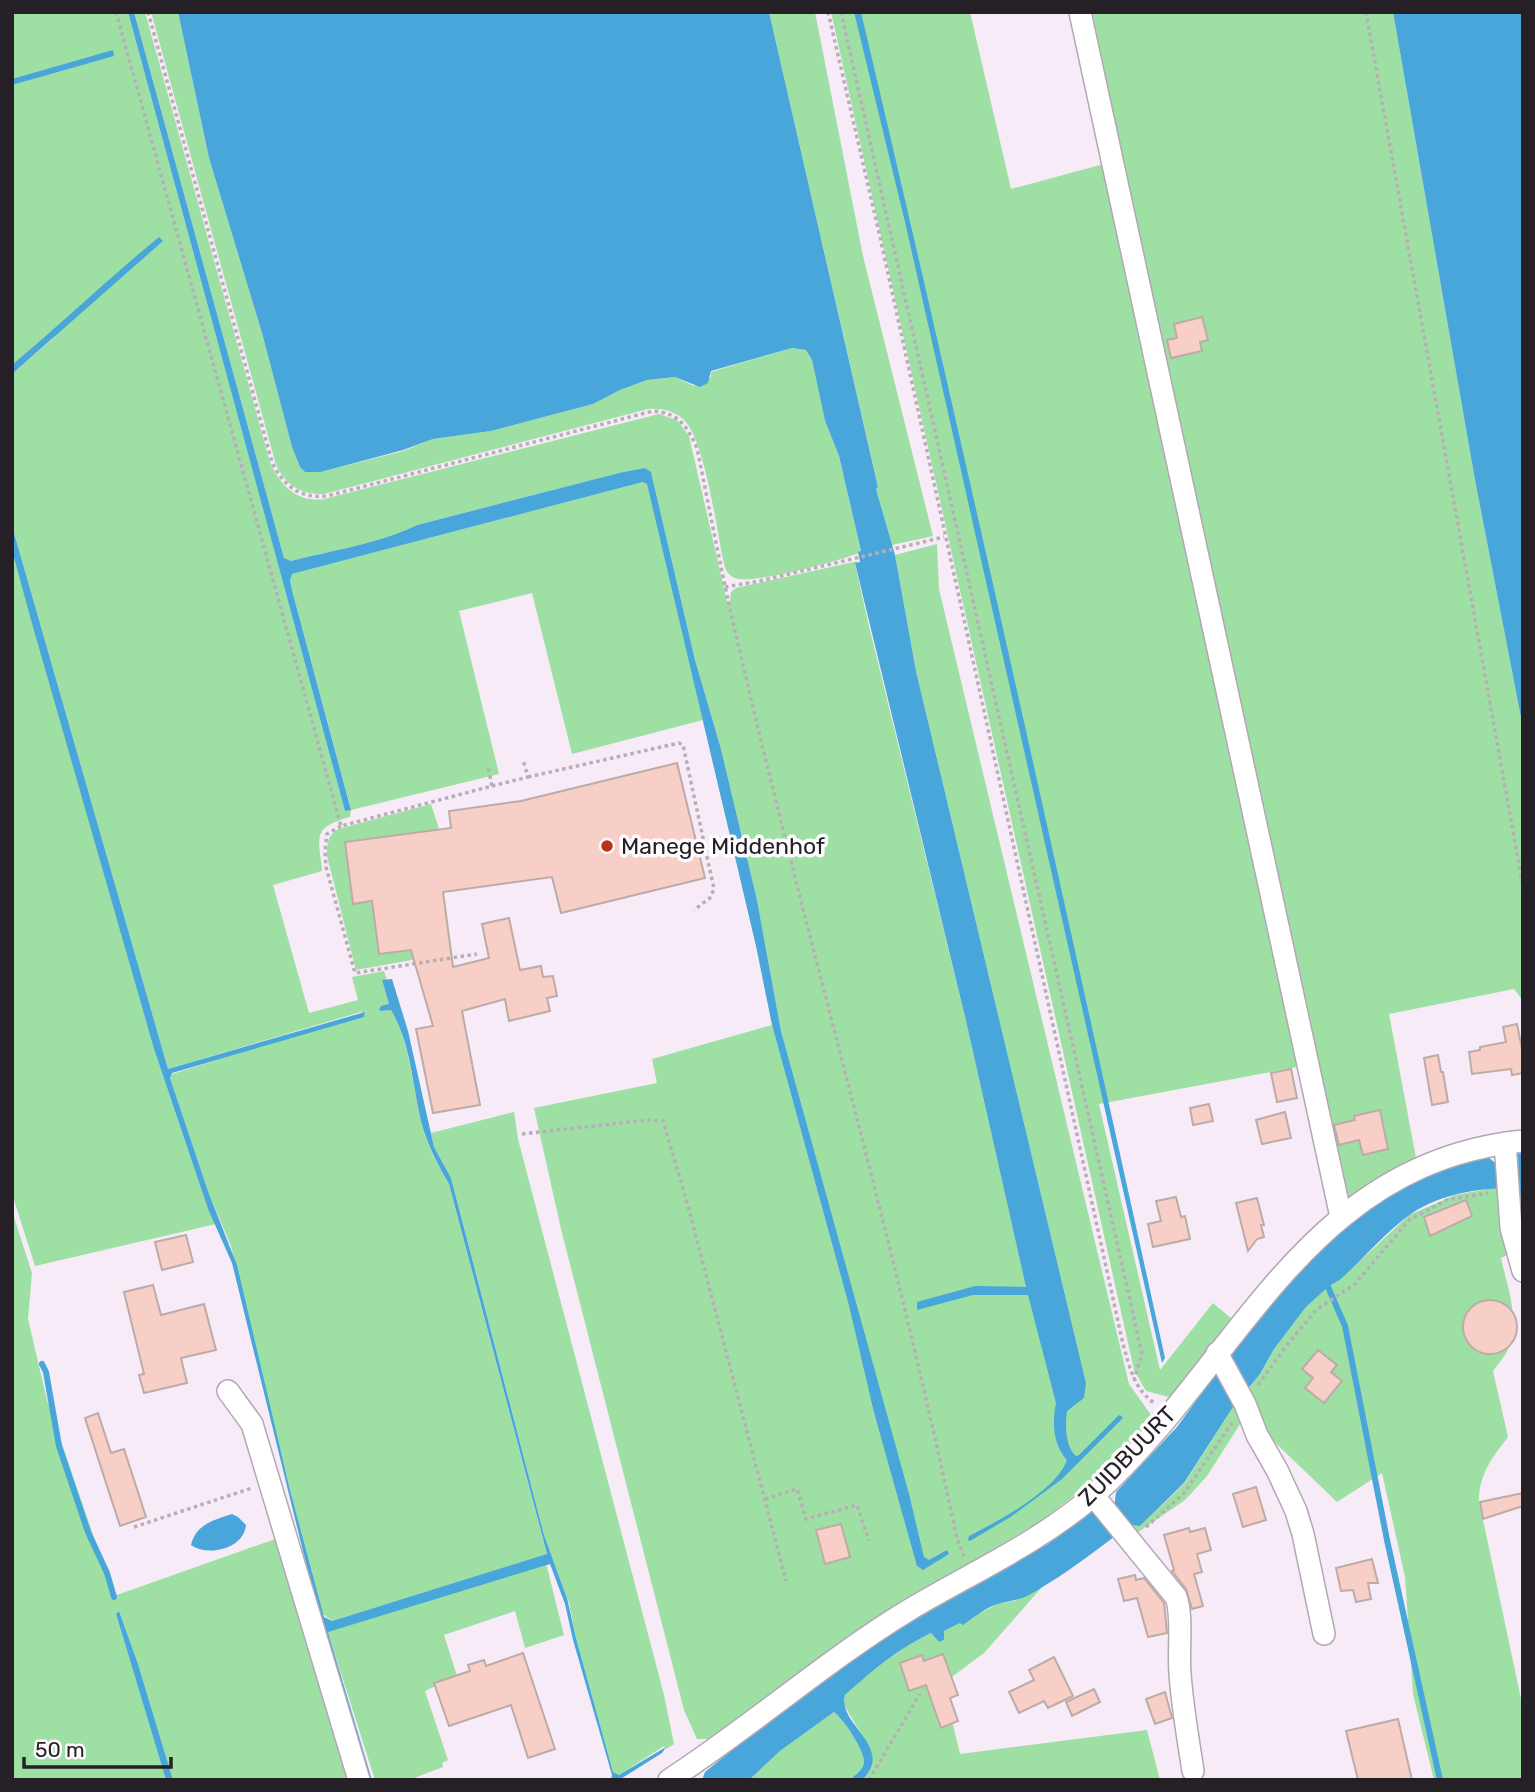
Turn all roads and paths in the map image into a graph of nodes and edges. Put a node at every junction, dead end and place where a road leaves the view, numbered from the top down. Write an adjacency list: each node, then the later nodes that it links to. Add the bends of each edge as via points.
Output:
1 (116, 12): 13 (path)
2 (148, 12): 8 (path, via 272,462 282,480 304,496 327,496 653,411 672,414 686,426 697,448)
3 (828, 12): 7 (path)
4 (841, 12): 22 (path, via 1142,1354)
5 (1080, 12): 19 (street)
6 (1366, 12): 14 (path)
7 (944, 537): 8 (path); 22 (path)
8 (725, 587): 32 (path, via 957,1539)
9 (523, 760): 11 (path)
10 (488, 768): 12 (path)
11 (528, 778): 12 (path); 15 (path, via 683,745 714,889)
12 (492, 786): 13 (path)
13 (341, 826): 16 (path, via 327,834 326,867 355,973)
14 (1523, 887)
15 (694, 910)
16 (477, 954)
17 (522, 1133): 28 (path, via 663,1121)
18 (1510, 1164): 19 (street, ZUIDBUURT, via 1470,1150 1376,1192); 20 (street, via 1511,1228); 24 (path, via 1480,1192 1447,1200 1409,1220 1355,1284 1316,1310)
19 (1341, 1217): 21 (street, ZUIDBUURT, via 1295,1258)
20 (1523, 1271)
21 (1219, 1358): 24 (street); 25 (street, ZUIDBUURT)
22 (1134, 1381): 25 (path, via 1142,1394)
23 (228, 1391): 26 (street, via 252,1424)
24 (1243, 1401): 30 (path, via 1184,1493 1148,1527); 34 (street, via 1296,1511)
25 (1168, 1414): 27 (street, ZUIDBUURT)
26 (273, 1495): 29 (path, via 253,1488); 38 (street)
27 (1093, 1495): 30 (street); 32 (street, ZUIDBUURT)
28 (765, 1499): 31 (path, via 797,1489 806,1520 857,1504); 33 (path)
29 (134, 1527)
30 (1126, 1534): 36 (street, via 1176,1597 1180,1609 1180,1675)
31 (869, 1541)
32 (973, 1575): 37 (street, ZUIDBUURT, via 909,1610 840,1657)
33 (786, 1581)
34 (1324, 1634)
35 (920, 1694): 40 (path)
36 (1192, 1771)
37 (694, 1772): 39 (street, ZUIDBUURT)
38 (359, 1780)
39 (668, 1780)
40 (869, 1780)

